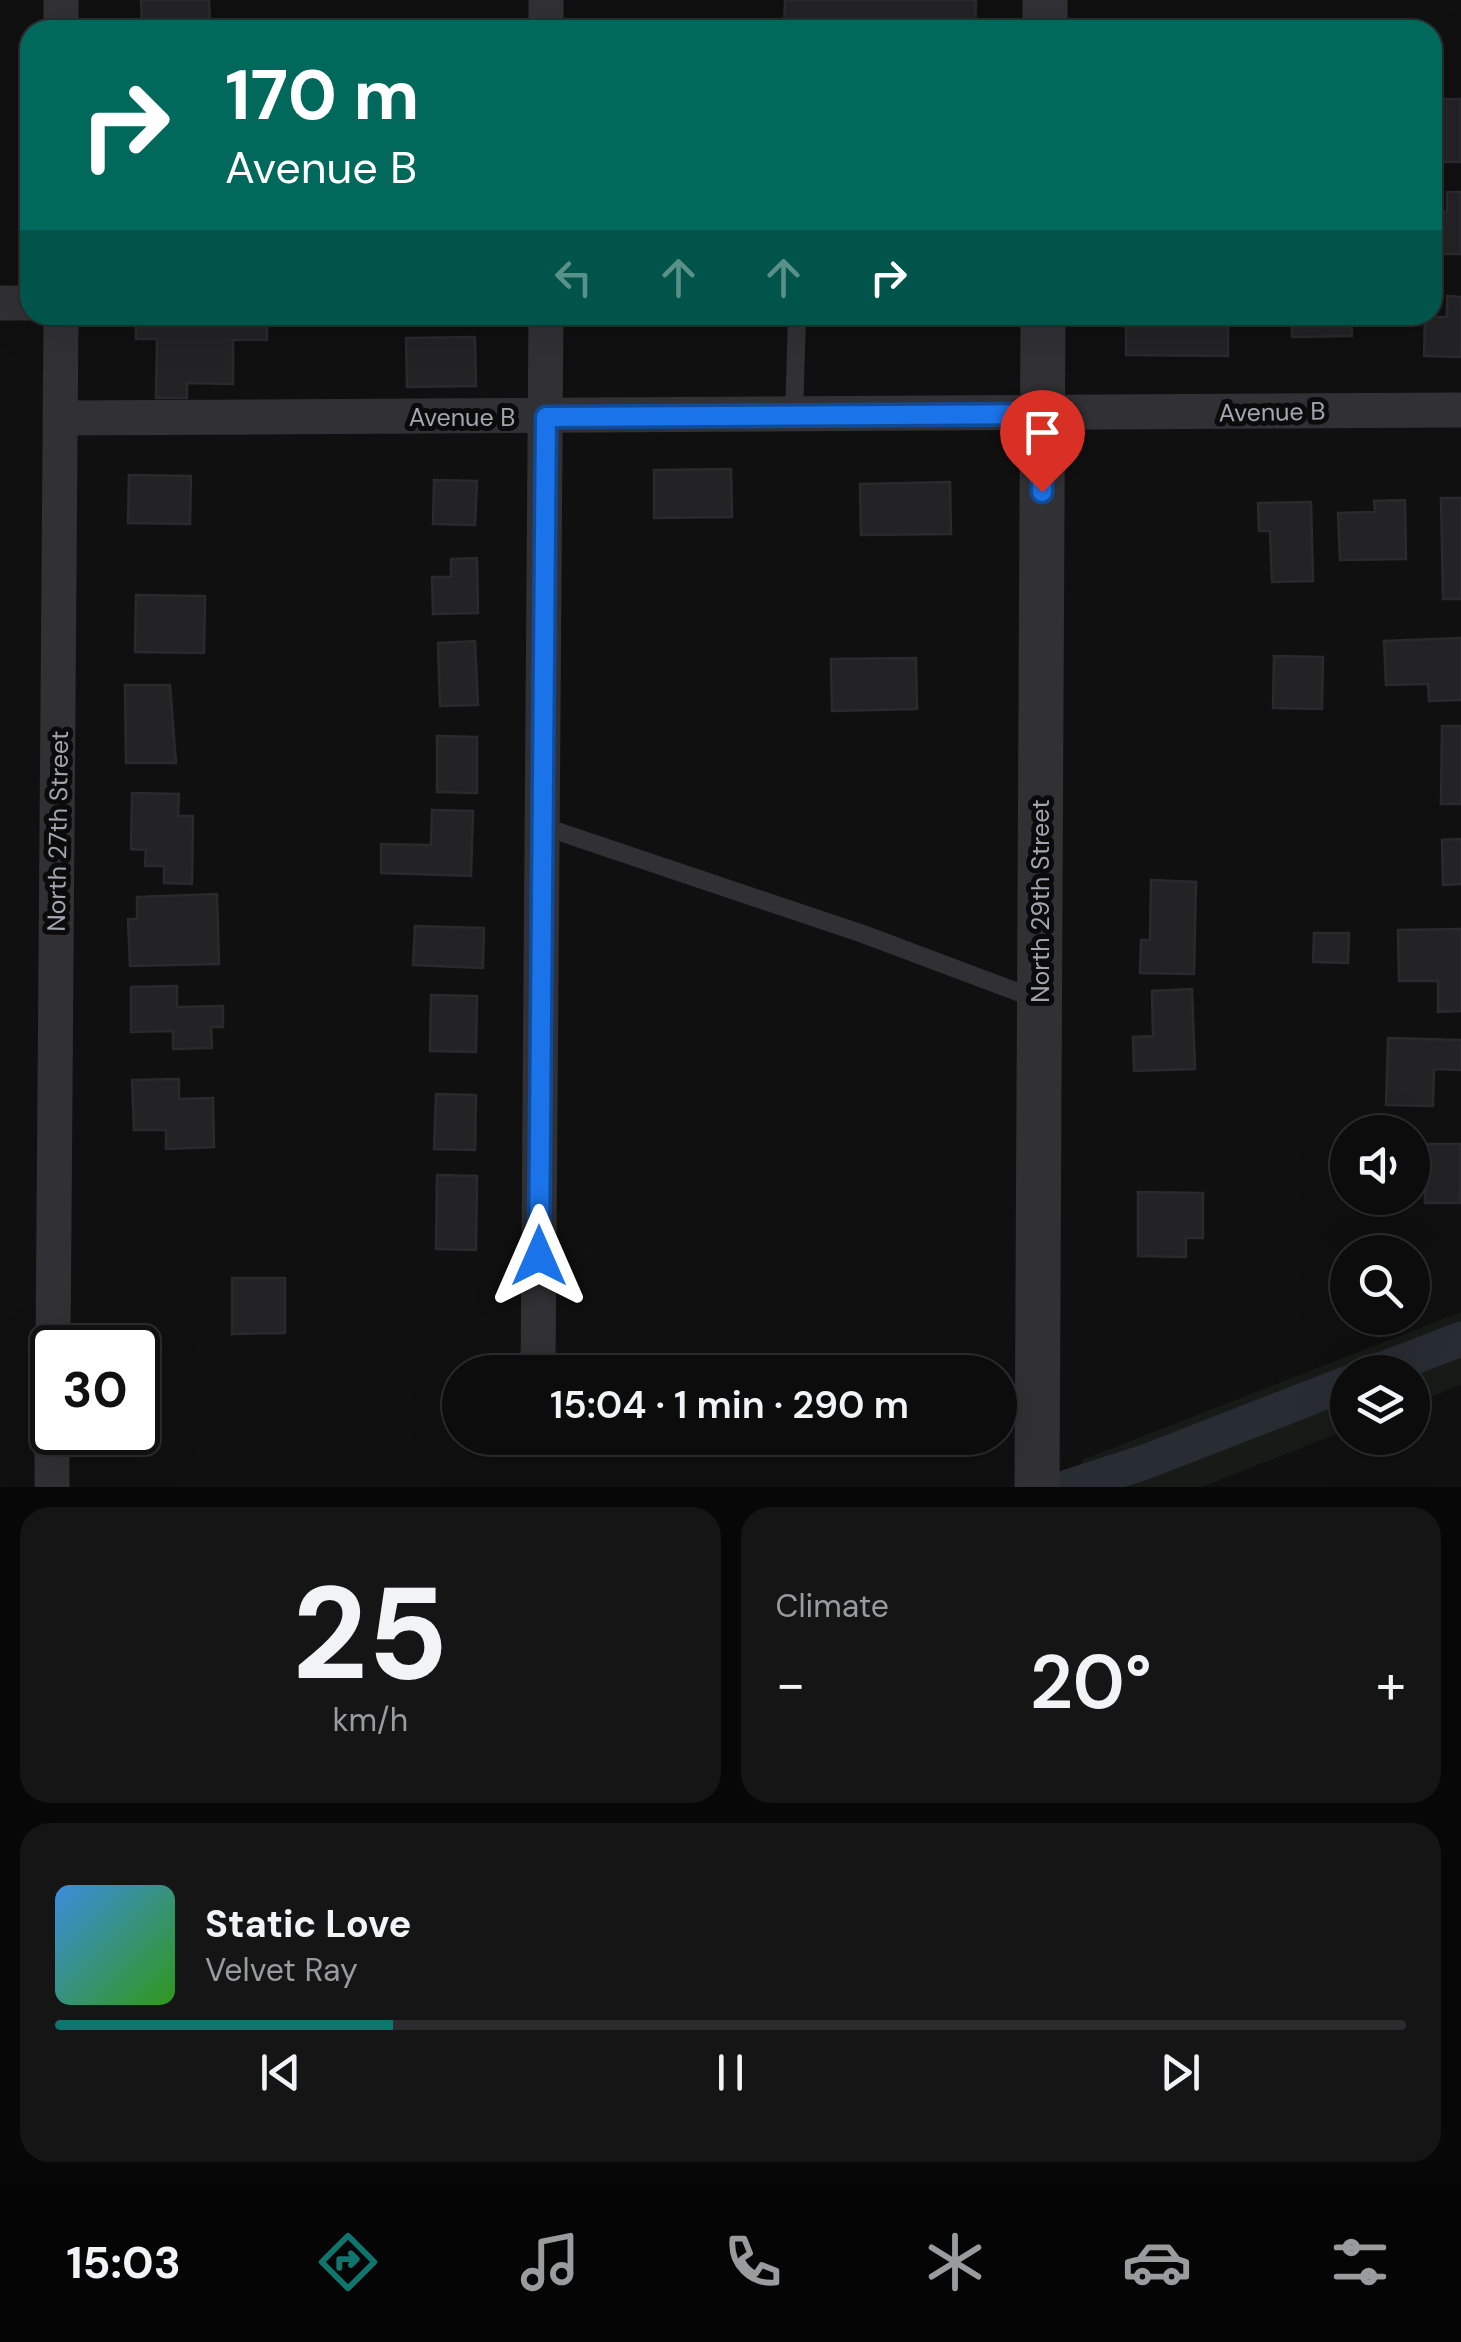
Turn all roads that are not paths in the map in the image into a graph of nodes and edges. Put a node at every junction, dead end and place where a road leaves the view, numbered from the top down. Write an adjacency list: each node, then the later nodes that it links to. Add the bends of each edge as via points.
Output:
1 (61, 325): 9 (street, North 27th Street)
2 (546, 325): 8 (street)
3 (797, 325): 7 (lane)
4 (1042, 325): 6 (street, North 29th Street)
5 (1461, 410): 6 (street, Avenue B)
6 (1042, 414): 7 (street, Avenue B); 11 (street, North 29th Street)
7 (794, 416): 8 (street, Avenue B)
8 (546, 417): 9 (street, Avenue B); 10 (street)
9 (62, 418): 12 (street, North 27th Street)
10 (542, 826): 11 (lane); 13 (street)
11 (1039, 1000): 16 (street, North 29th Street)
12 (53, 1325)
13 (538, 1355)
14 (52, 1455): 15 (street)
15 (52, 1487)
16 (1038, 1487)

